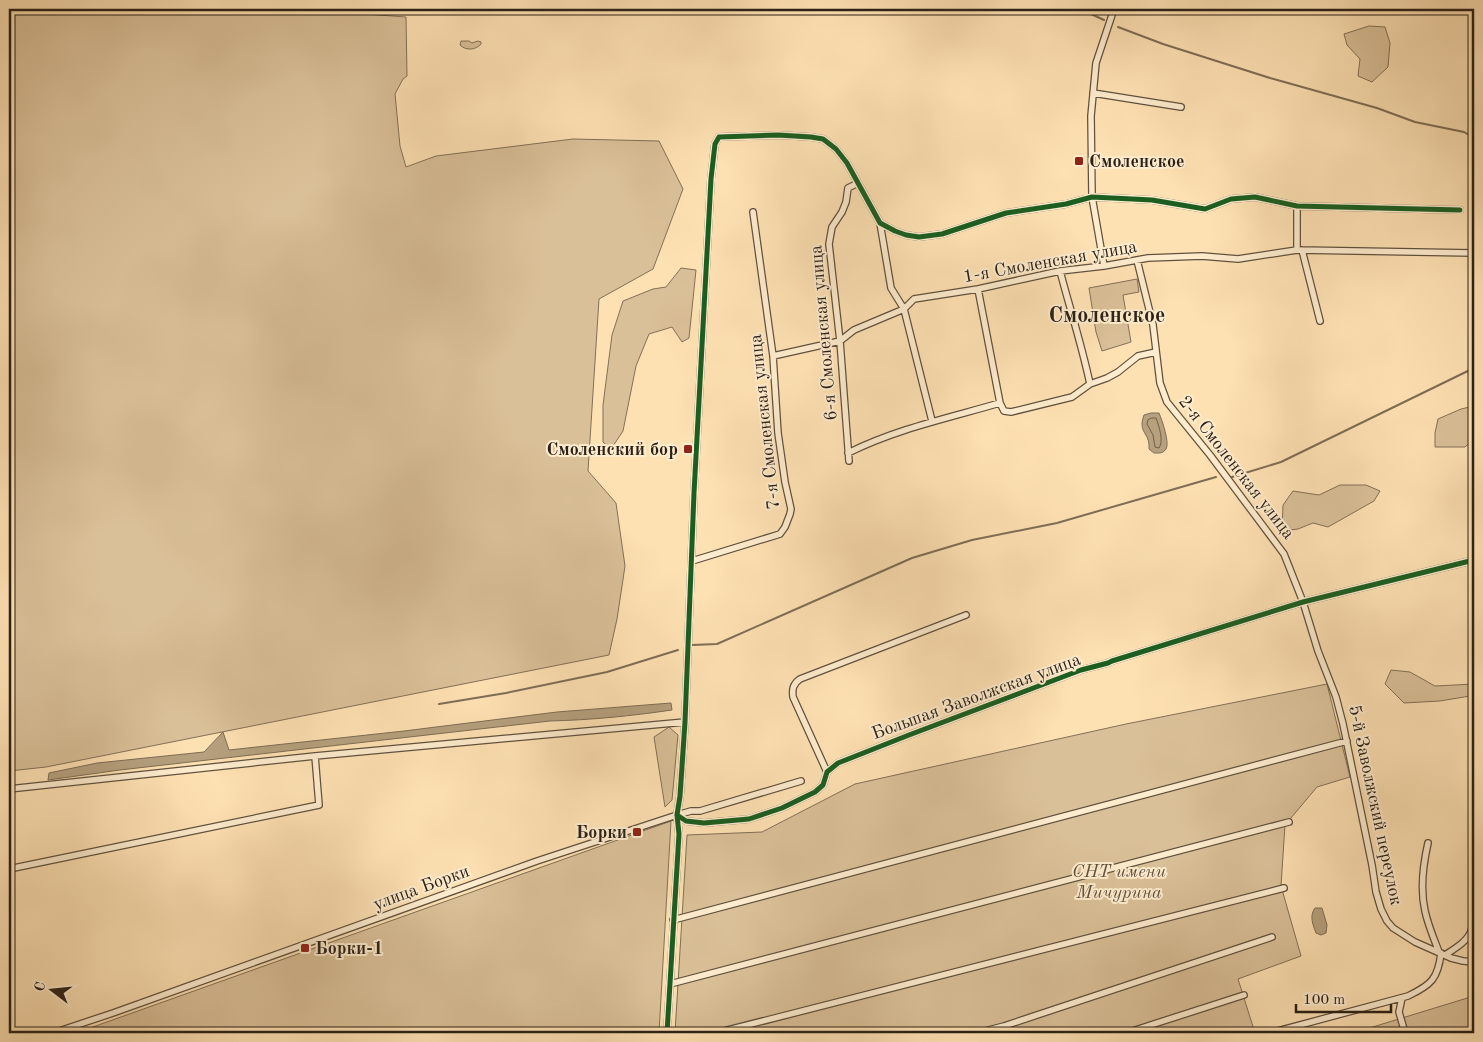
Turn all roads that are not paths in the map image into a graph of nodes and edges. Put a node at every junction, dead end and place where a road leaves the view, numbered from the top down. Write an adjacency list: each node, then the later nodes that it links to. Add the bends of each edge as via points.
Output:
1 (1114, 9): 2 (street, via 1096,63)
2 (1093, 93): 3 (street); 5 (street)
3 (1181, 107)
4 (858, 183): 9 (street); 18 (street, 6-я Смоленская улица, via 848,188 842,212 832,227 829,244); 27 (street, via 847,163 824,139 811,136 725,136 719,137 715,144)
5 (1092, 197): 6 (street, via 1152,200 1204,209 1230,199 1255,197); 9 (street, via 1006,213 942,234 906,235); 13 (street)
6 (1297, 206): 7 (street); 10 (street)
7 (1460, 210)
8 (753, 212): 20 (street, 7-я Смоленская улица)
9 (880, 223): 16 (street, via 891,288)
10 (1299, 250): 11 (street, 1-я Смоленская улица); 12 (street, 1-я Смоленская улица, via 1238,259 1194,256); 17 (street)
11 (1474, 253)
12 (1137, 260): 13 (street, 1-я Смоленская улица); 19 (street, 2-я Смоленская улица)
13 (1104, 266): 14 (street, 1-я Смоленская улица)
14 (1060, 271): 15 (street, 1-я Смоленская улица); 21 (street)
15 (978, 289): 16 (street, 1-я Смоленская улица, via 914,300); 22 (street)
16 (904, 309): 18 (street, 1-я Смоленская улица, via 854,330); 23 (street)
17 (1320, 321)
18 (840, 341): 20 (street); 24 (street, 6-я Смоленская улица)
19 (1156, 352): 21 (street, via 1138,356 1118,372); 28 (street, 2-я Смоленская улица, via 1160,383 1167,402 1284,554)
20 (773, 356): 27 (street, 7-я Смоленская улица, via 778,433 791,509 785,527 772,538)
21 (1090, 384): 22 (street, via 1072,396 1011,412 1004,411)
22 (1000, 403): 23 (street)
23 (932, 421): 24 (street)
24 (848, 453): 25 (street, 6-я Смоленская улица)
25 (849, 461)
26 (1474, 560): 28 (street, Большая Заволжская улица)
27 (692, 561): 30 (street)
28 (1304, 602): 31 (street, 5-й Заволжский переулок); 33 (street, Большая Заволжская улица, via 1080,670 838,763)
29 (966, 615): 33 (street, via 795,683 793,697)
30 (685, 722): 32 (street); 36 (street)
31 (1347, 741): 43 (street); 45 (street, 5-й Заволжский переулок, via 1381,909 1393,928)
32 (315, 756): 35 (street); 39 (street, via 319,805)
33 (827, 772): 36 (street, Большая Заволжская улица, via 823,785 816,792 749,819 704,823 686,821)
34 (801, 781): 36 (street, улица Борки)
35 (9, 789)
36 (677, 815): 43 (street, via 679,834); 50 (street, улица Борки, via 537,861)
37 (1289, 822): 47 (street)
38 (1428, 843): 45 (street, via 1423,898)
39 (9, 869)
40 (1474, 875): 42 (street)
41 (1284, 888): 52 (street)
42 (1474, 891): 45 (street, via 1471,931 1459,945)
43 (673, 920): 47 (street)
44 (1272, 937): 53 (street)
45 (1442, 954): 46 (street, 5-й Заволжский переулок); 49 (street, via 1434,979)
46 (1474, 962)
47 (670, 984): 51 (street)
48 (1244, 995): 54 (street)
49 (1402, 998): 55 (street); 56 (street, via 1399,1012)
50 (53, 1033)
51 (667, 1033)
52 (716, 1033)
53 (977, 1033)
54 (1126, 1033)
55 (1270, 1033)
56 (1406, 1033)

